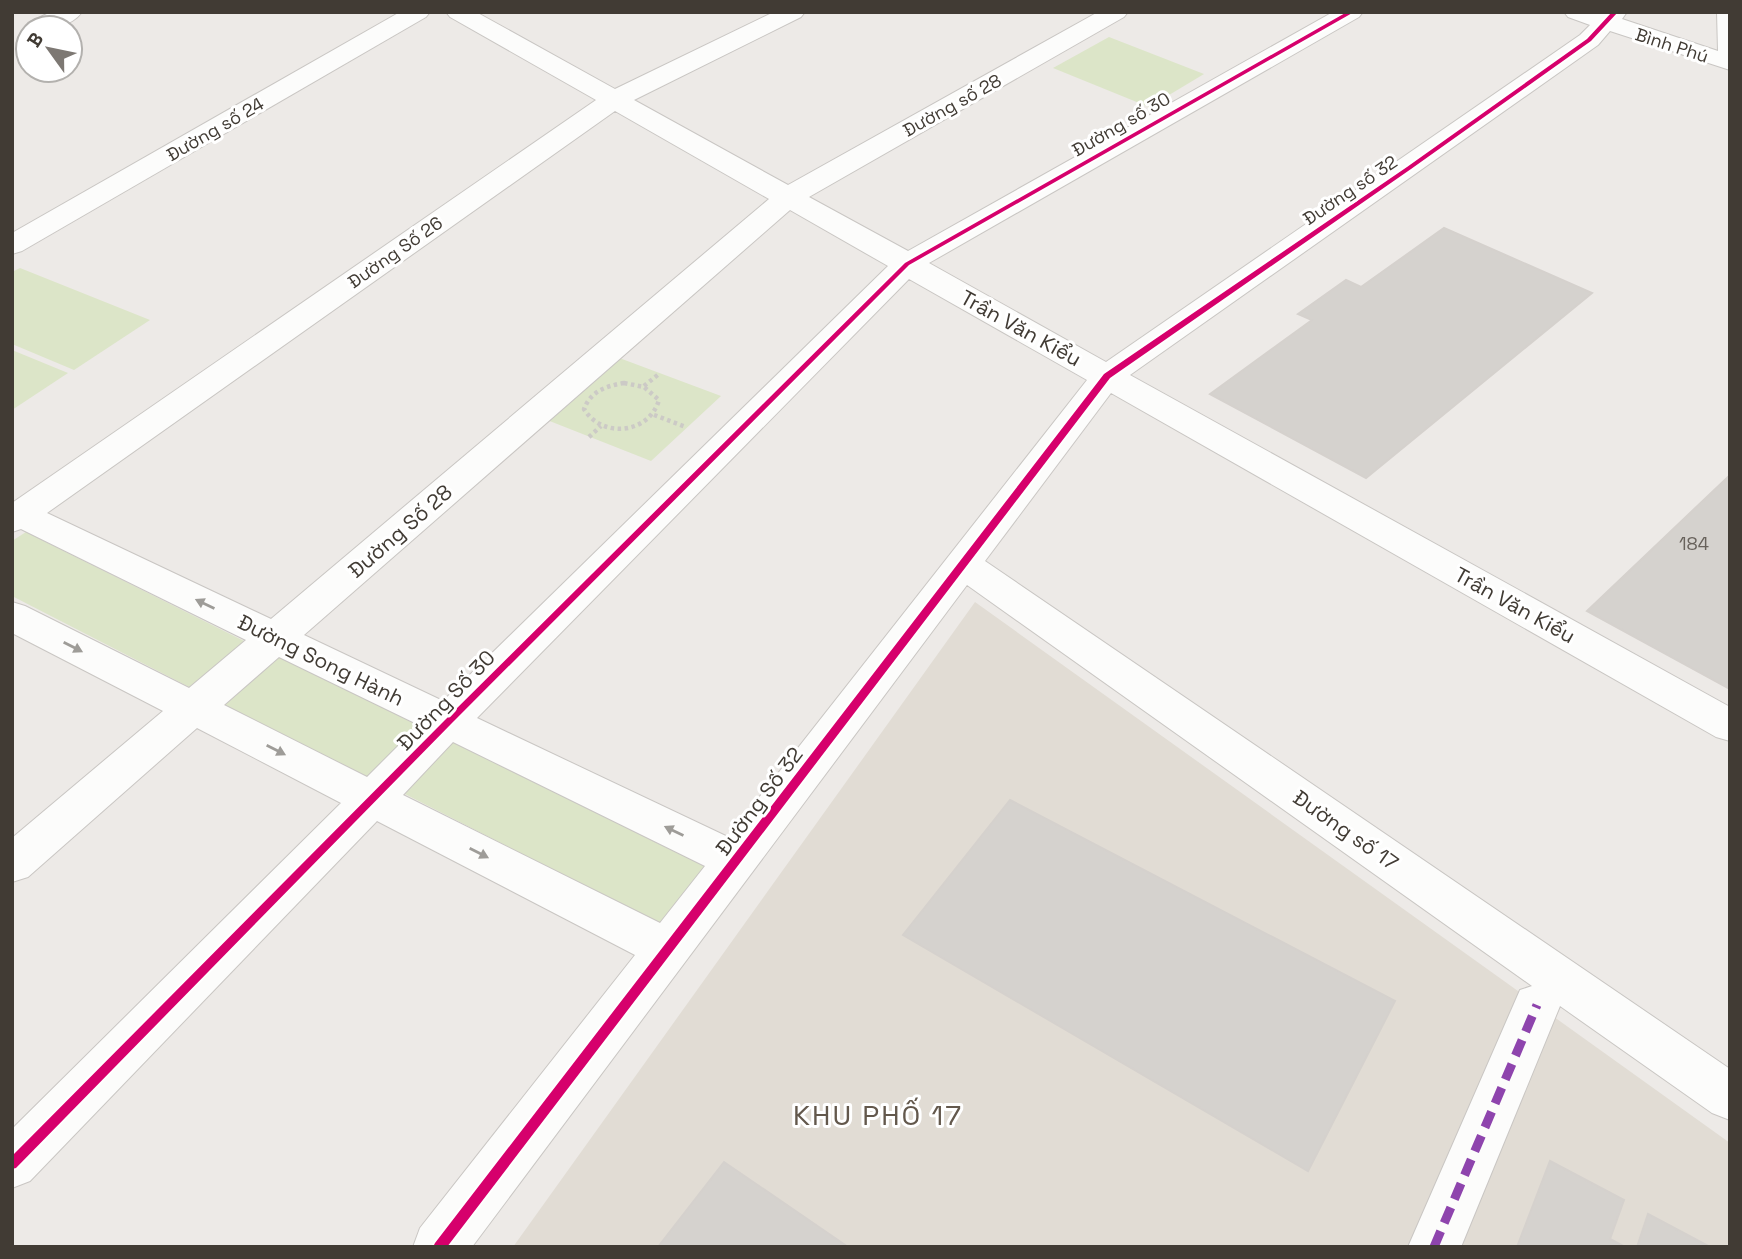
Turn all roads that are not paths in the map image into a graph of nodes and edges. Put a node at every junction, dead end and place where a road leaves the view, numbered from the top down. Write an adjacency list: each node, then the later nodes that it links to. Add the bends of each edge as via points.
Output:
1 (418, 12): 13 (street, Đường số 24)
2 (458, 12): 11 (street, Trần Văn Kiểu)
3 (793, 12): 11 (street, Đường Số 26)
4 (1116, 12): 12 (street, Đường số 28)
5 (1351, 12): 14 (street, Đường số 30)
6 (1576, 12): 8 (street, Bình Phú)
7 (1728, 12): 9 (street)
8 (1611, 18): 10 (street, Bình Phú); 15 (street, Đường số 32, via 1590,40)
9 (1730, 52)
10 (1730, 63)
11 (613, 100): 12 (street, Trần Văn Kiểu); 16 (street, Đường Số 26)
12 (788, 197): 14 (street, Trần Văn Kiểu); 19 (street, Đường Số 28)
13 (12, 246)
14 (906, 264): 15 (street, Trần Văn Kiểu); 21 (street, Đường Số 30)
15 (1107, 376): 17 (street, Đường Số 32); 22 (street, Trần Văn Kiểu)
16 (16, 517): 19 (street, Đường Song Hành, one-way to 16)
17 (963, 564): 24 (street, Đường Số 32); 28 (street, Đường số 17)
18 (12, 616): 20 (street, one-way to 20)
19 (276, 638): 20 (street, Đường Số 28); 21 (street, Đường Song Hành)
20 (194, 709): 23 (street, one-way to 23); 25 (street, Đường Số 28)
21 (448, 722): 23 (street, Đường Số 30); 24 (street, Đường Song Hành, one-way to 21)
22 (1730, 726)
23 (374, 800): 26 (street, one-way to 26); 29 (street, Đường Số 30)
24 (736, 861): 26 (street, Đường Số 32)
25 (12, 864)
26 (667, 949): 30 (street, Đường Số 32)
27 (1537, 1005): 31 (street)
28 (1730, 1097)
29 (12, 1164)
30 (439, 1247)
31 (1434, 1247)

